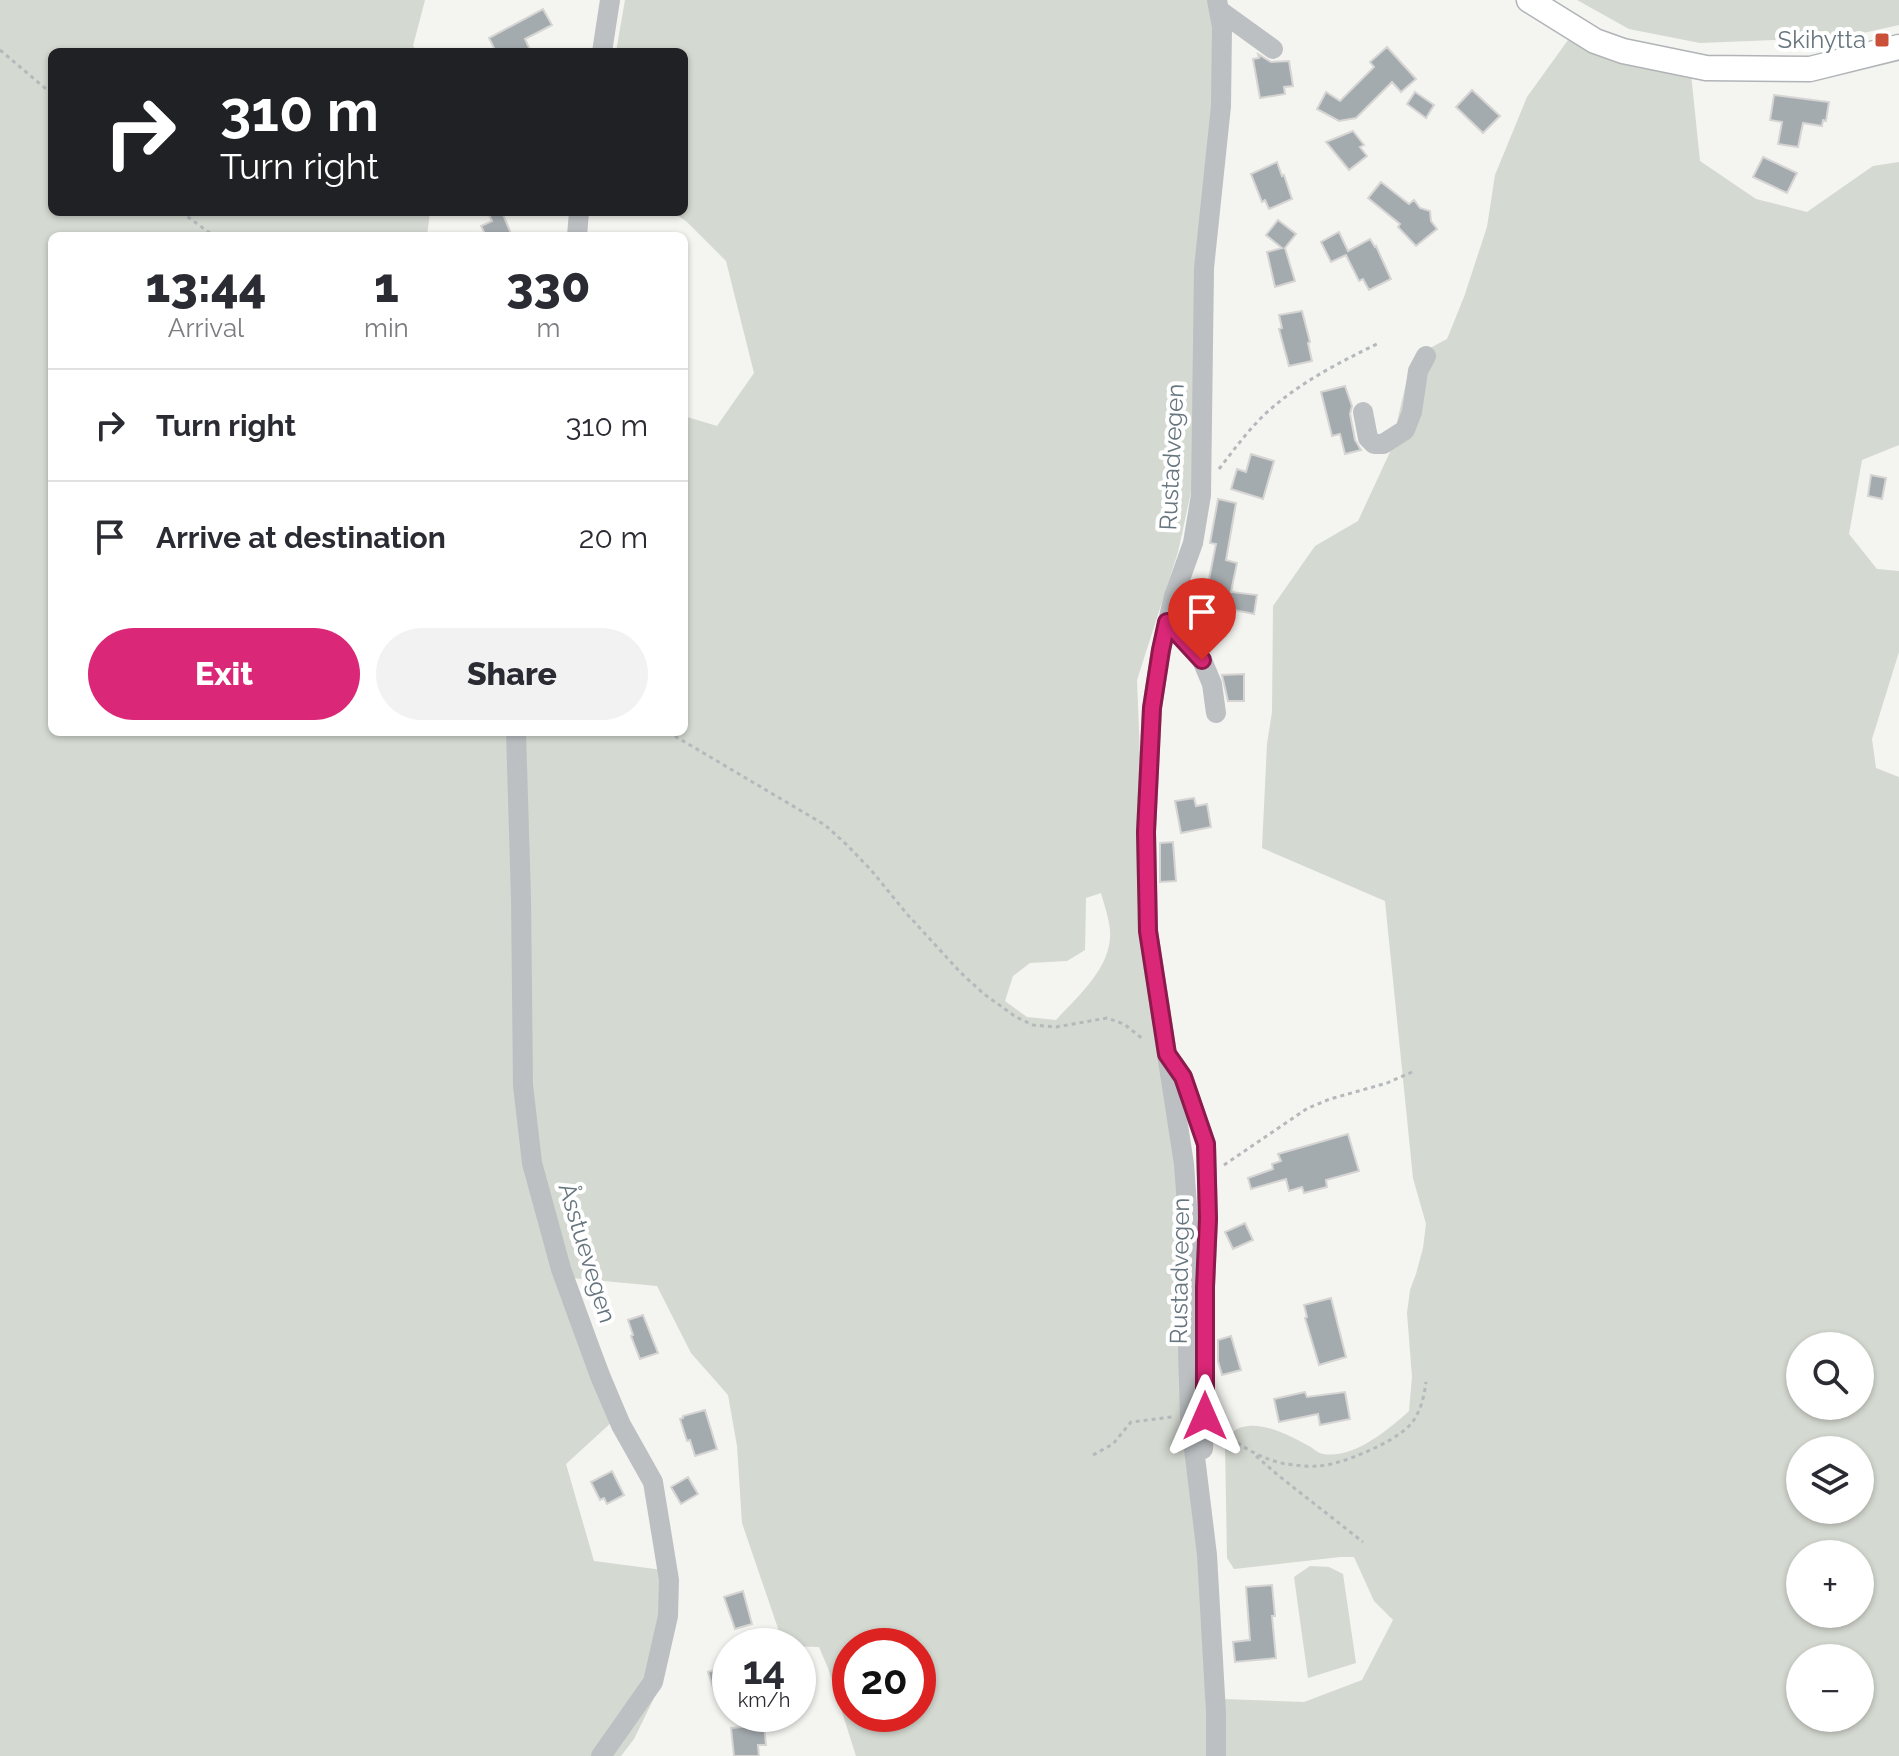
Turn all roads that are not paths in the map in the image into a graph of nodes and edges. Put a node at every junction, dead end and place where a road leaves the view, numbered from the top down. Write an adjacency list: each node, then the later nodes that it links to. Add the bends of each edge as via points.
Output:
1 (610, 0): 5 (street)
2 (1529, 0): 4 (main road, via 1595,41 1706,68 1810,69)
3 (1218, 5): 6 (street); 9 (street, Rustadvegen, via 1221,106 1204,268 1201,495 1193,543)
4 (1899, 47)
5 (603, 48)
6 (1273, 49)
7 (1426, 356): 8 (street, via 1405,430 1374,444)
8 (1363, 412)
9 (1167, 622): 10 (street, via 1202,660); 13 (street, Rustadvegen, via 1152,708 1148,931 1184,1164 1188,1350 1208,1570)
10 (1216, 713)
11 (516, 736): 12 (street, Åsstuevegen, via 523,1085 532,1163 561,1269 600,1376 653,1482 669,1580 668,1616 653,1682)
12 (601, 1756)
13 (1216, 1756)

